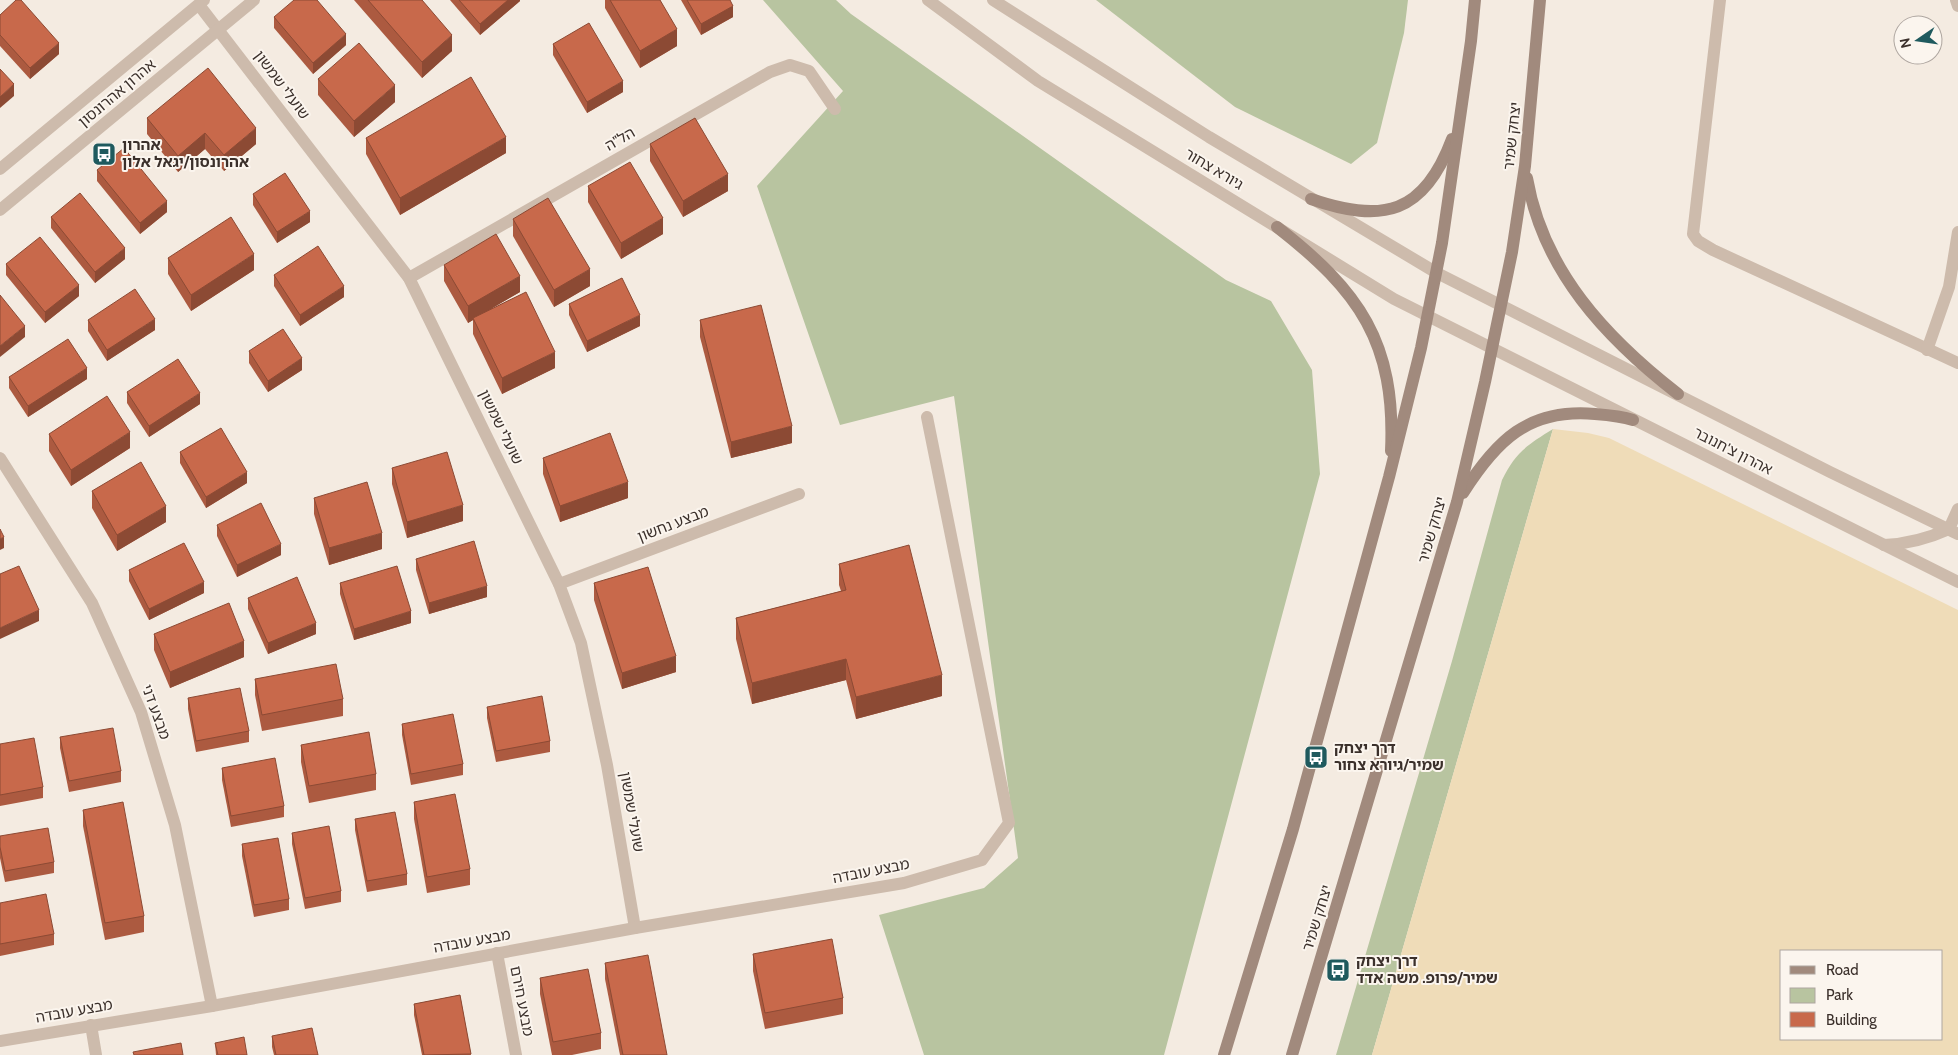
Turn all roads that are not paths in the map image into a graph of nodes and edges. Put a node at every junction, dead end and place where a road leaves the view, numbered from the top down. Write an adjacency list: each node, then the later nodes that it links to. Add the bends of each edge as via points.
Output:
1 (254, 0): 10 (street, אהרון אהרונסון)
2 (928, 0): 17 (street, גיורא צחור, via 1038,81)
3 (993, 0): 15 (street, גיורא צחור)
4 (1475, 0): 12 (main road)
5 (1540, 0): 13 (main road, יצחק שמיר)
6 (1720, 0): 24 (street, via 1693,234 1713,250)
7 (1956, 0): 9 (street)
8 (201, 2): 10 (street, שועלי שמשון); 14 (street, אהרון אהרונסון)
9 (1958, 6)
10 (219, 29): 16 (street, אהרון אהרונסון); 20 (street, שועלי שמשון)
11 (835, 109): 20 (street, הל"ה, via 809,72 790,65 770,72)
12 (1460, 118): 15 (main road, via 1438,169 1424,187 1400,206 1368,213 1342,210); 19 (main road)
13 (1525, 166): 21 (main road, יצחק שמיר); 26 (main road, via 1531,202 1558,266 1622,347)
14 (0, 169)
15 (1311, 200): 19 (street, גיורא צחור)
16 (0, 210)
17 (1277, 227): 22 (street, גיורא צחור); 30 (main road, via 1322,262 1365,316 1378,346 1391,409)
18 (1958, 232): 24 (street, via 1949,288)
19 (1437, 273): 21 (street, גיורא צחור); 22 (main road)
20 (410, 278): 37 (street, שועלי שמשון)
21 (1502, 307): 23 (main road, יצחק שמיר); 26 (street, אהרון צ'חנובר)
22 (1428, 317): 23 (street, גיורא צחור); 30 (main road)
23 (1492, 350): 28 (street, אהרון צ'חנובר); 32 (main road, יצחק שמיר)
24 (1927, 350): 25 (street)
25 (1958, 363)
26 (1678, 394): 34 (street, אהרון צ'חנובר)
27 (927, 417): 38 (street, מבצע עובדה, via 1009,823 982,860 904,883)
28 (1633, 420): 32 (main road, via 1606,414 1565,413 1543,417 1522,426 1501,442 1481,464); 35 (street, אהרון צ'חנובר)
29 (0, 458): 40 (street, מבצע דני, via 92,603 141,712 175,825)
30 (1389, 477): 45 (main road, via 1292,829)
31 (799, 494): 37 (street, מבצע נחשון)
32 (1457, 502): 46 (main road, יצחק שמיר)
33 (1958, 509): 34 (street)
34 (1953, 532): 35 (street, via 1907,544)
35 (1884, 545): 36 (street, אהרון צ'חנובר)
36 (1958, 582)
37 (559, 584): 38 (street, שועלי שמשון, via 581,642 607,765)
38 (635, 928): 39 (street, מבצע עובדה)
39 (497, 953): 40 (street, מבצע עובדה); 44 (street, מבצע חירם)
40 (212, 1006): 41 (street, מבצע עובדה)
41 (91, 1024): 42 (street, מבצע עובדה); 43 (street)
42 (0, 1041)
43 (96, 1055)
44 (516, 1055)
45 (1224, 1055)
46 (1292, 1055)

